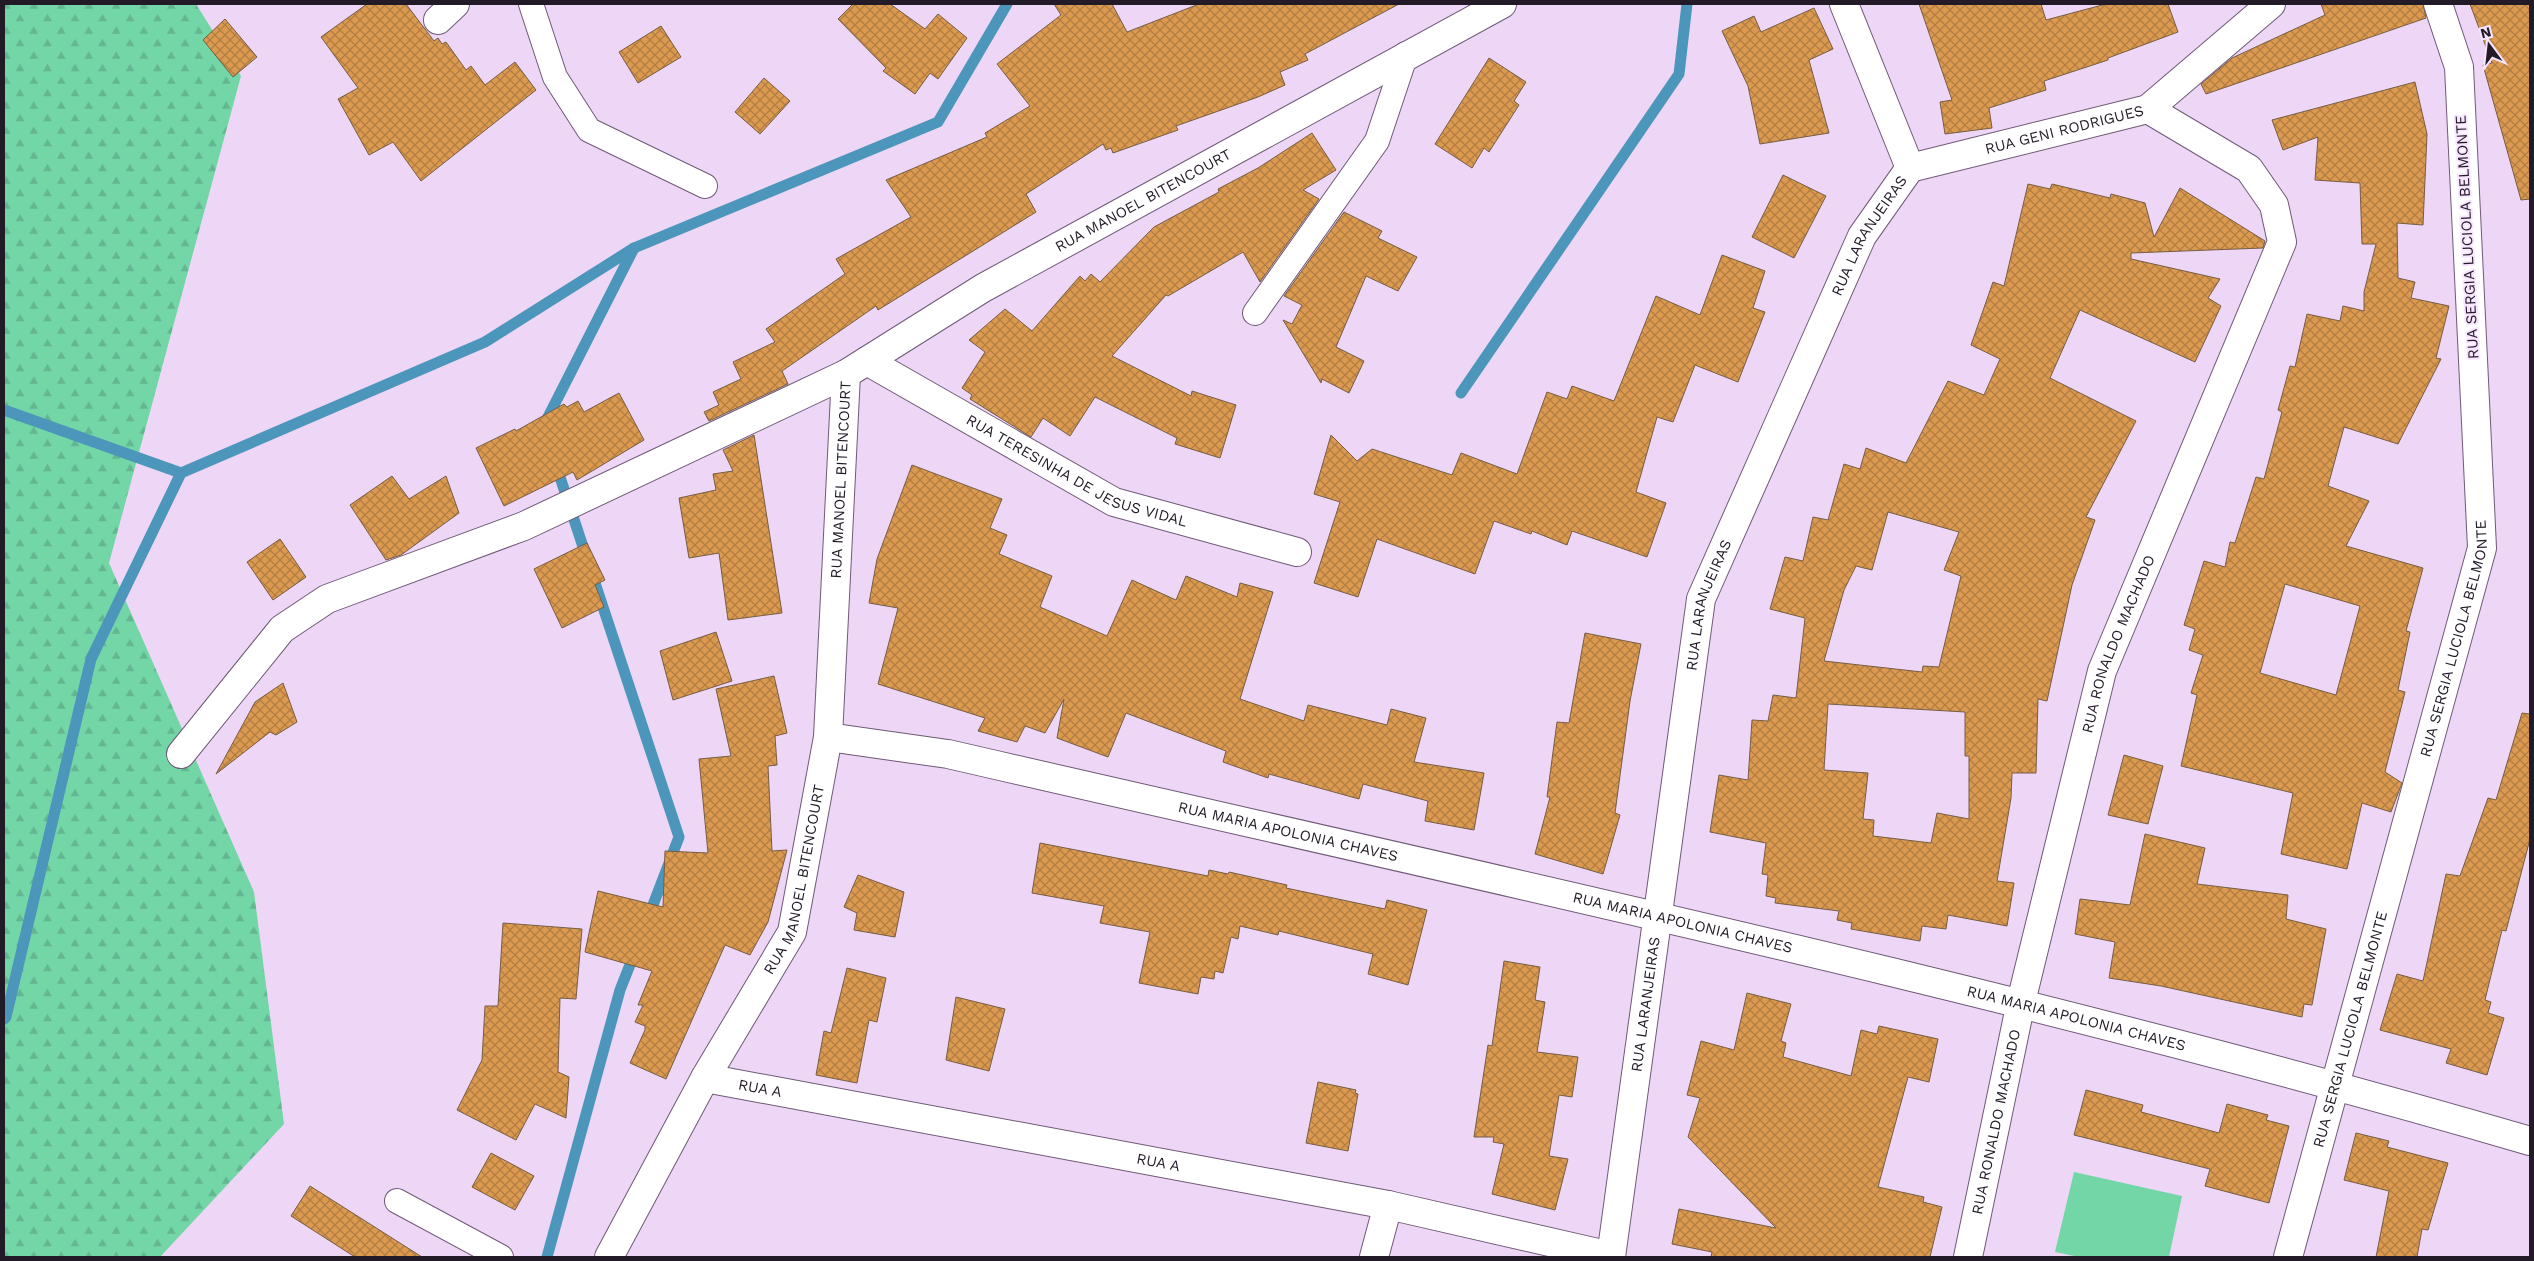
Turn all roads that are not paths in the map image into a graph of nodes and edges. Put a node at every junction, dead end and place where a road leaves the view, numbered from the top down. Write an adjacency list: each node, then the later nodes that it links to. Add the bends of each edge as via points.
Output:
1 (531, 4): 9 (lane, via 555,77 589,130)
2 (1502, 4): 6 (street, RUA MANOEL BITENCOURT)
3 (1844, 4): 8 (street, RUA LARANJEIRAS)
4 (2271, 4): 7 (street, RUA GENI RODRIGUES)
5 (2438, 4): 18 (street, RUA SERGIA LUCIOLA BELMONTE, via 2459,67 2482,548)
6 (1406, 54): 10 (lane, via 1377,141); 11 (street, RUA MANOEL BITENCOURT, via 983,288)
7 (2148, 108): 8 (street, RUA GENI RODRIGUES); 16 (street, RUA RONALDO MACHADO, via 2249,169 2274,205 2282,242 2102,671)
8 (1910, 168): 15 (street, RUA LARANJEIRAS, via 1862,236 1701,599)
9 (705, 186)
10 (1255, 313)
11 (857, 368): 12 (street, RUA TERESINHA DE JESUS VIDAL, via 1114,502); 13 (street, RUA MANOEL BITENCOURT); 14 (street, via 524,526 326,599 282,628)
12 (1297, 552)
13 (828, 737): 15 (street, RUA MARIA APOLONIA CHAVES, via 948,754); 17 (street, RUA MANOEL BITENCOURT, via 792,932)
14 (181, 754)
15 (1656, 917): 16 (street, RUA MARIA APOLONIA CHAVES); 25 (street, RUA LARANJEIRAS)
16 (2021, 1002): 18 (street, RUA MARIA APOLONIA CHAVES); 26 (street, RUA RONALDO MACHADO)
17 (704, 1078): 21 (street, RUA A); 22 (street, RUA MANOEL BITENCOURT)
18 (2336, 1084): 19 (street, RUA MARIA APOLONIA CHAVES); 27 (street, RUA SERGIA LUCIOLA BELMONTE)
19 (2530, 1141)
20 (397, 1201): 23 (lane)
21 (1388, 1205): 24 (street); 25 (street, RUA A)
22 (612, 1256)
23 (501, 1257)
24 (1374, 1257)
25 (1611, 1257)
26 (1968, 1257)
27 (2288, 1257)

